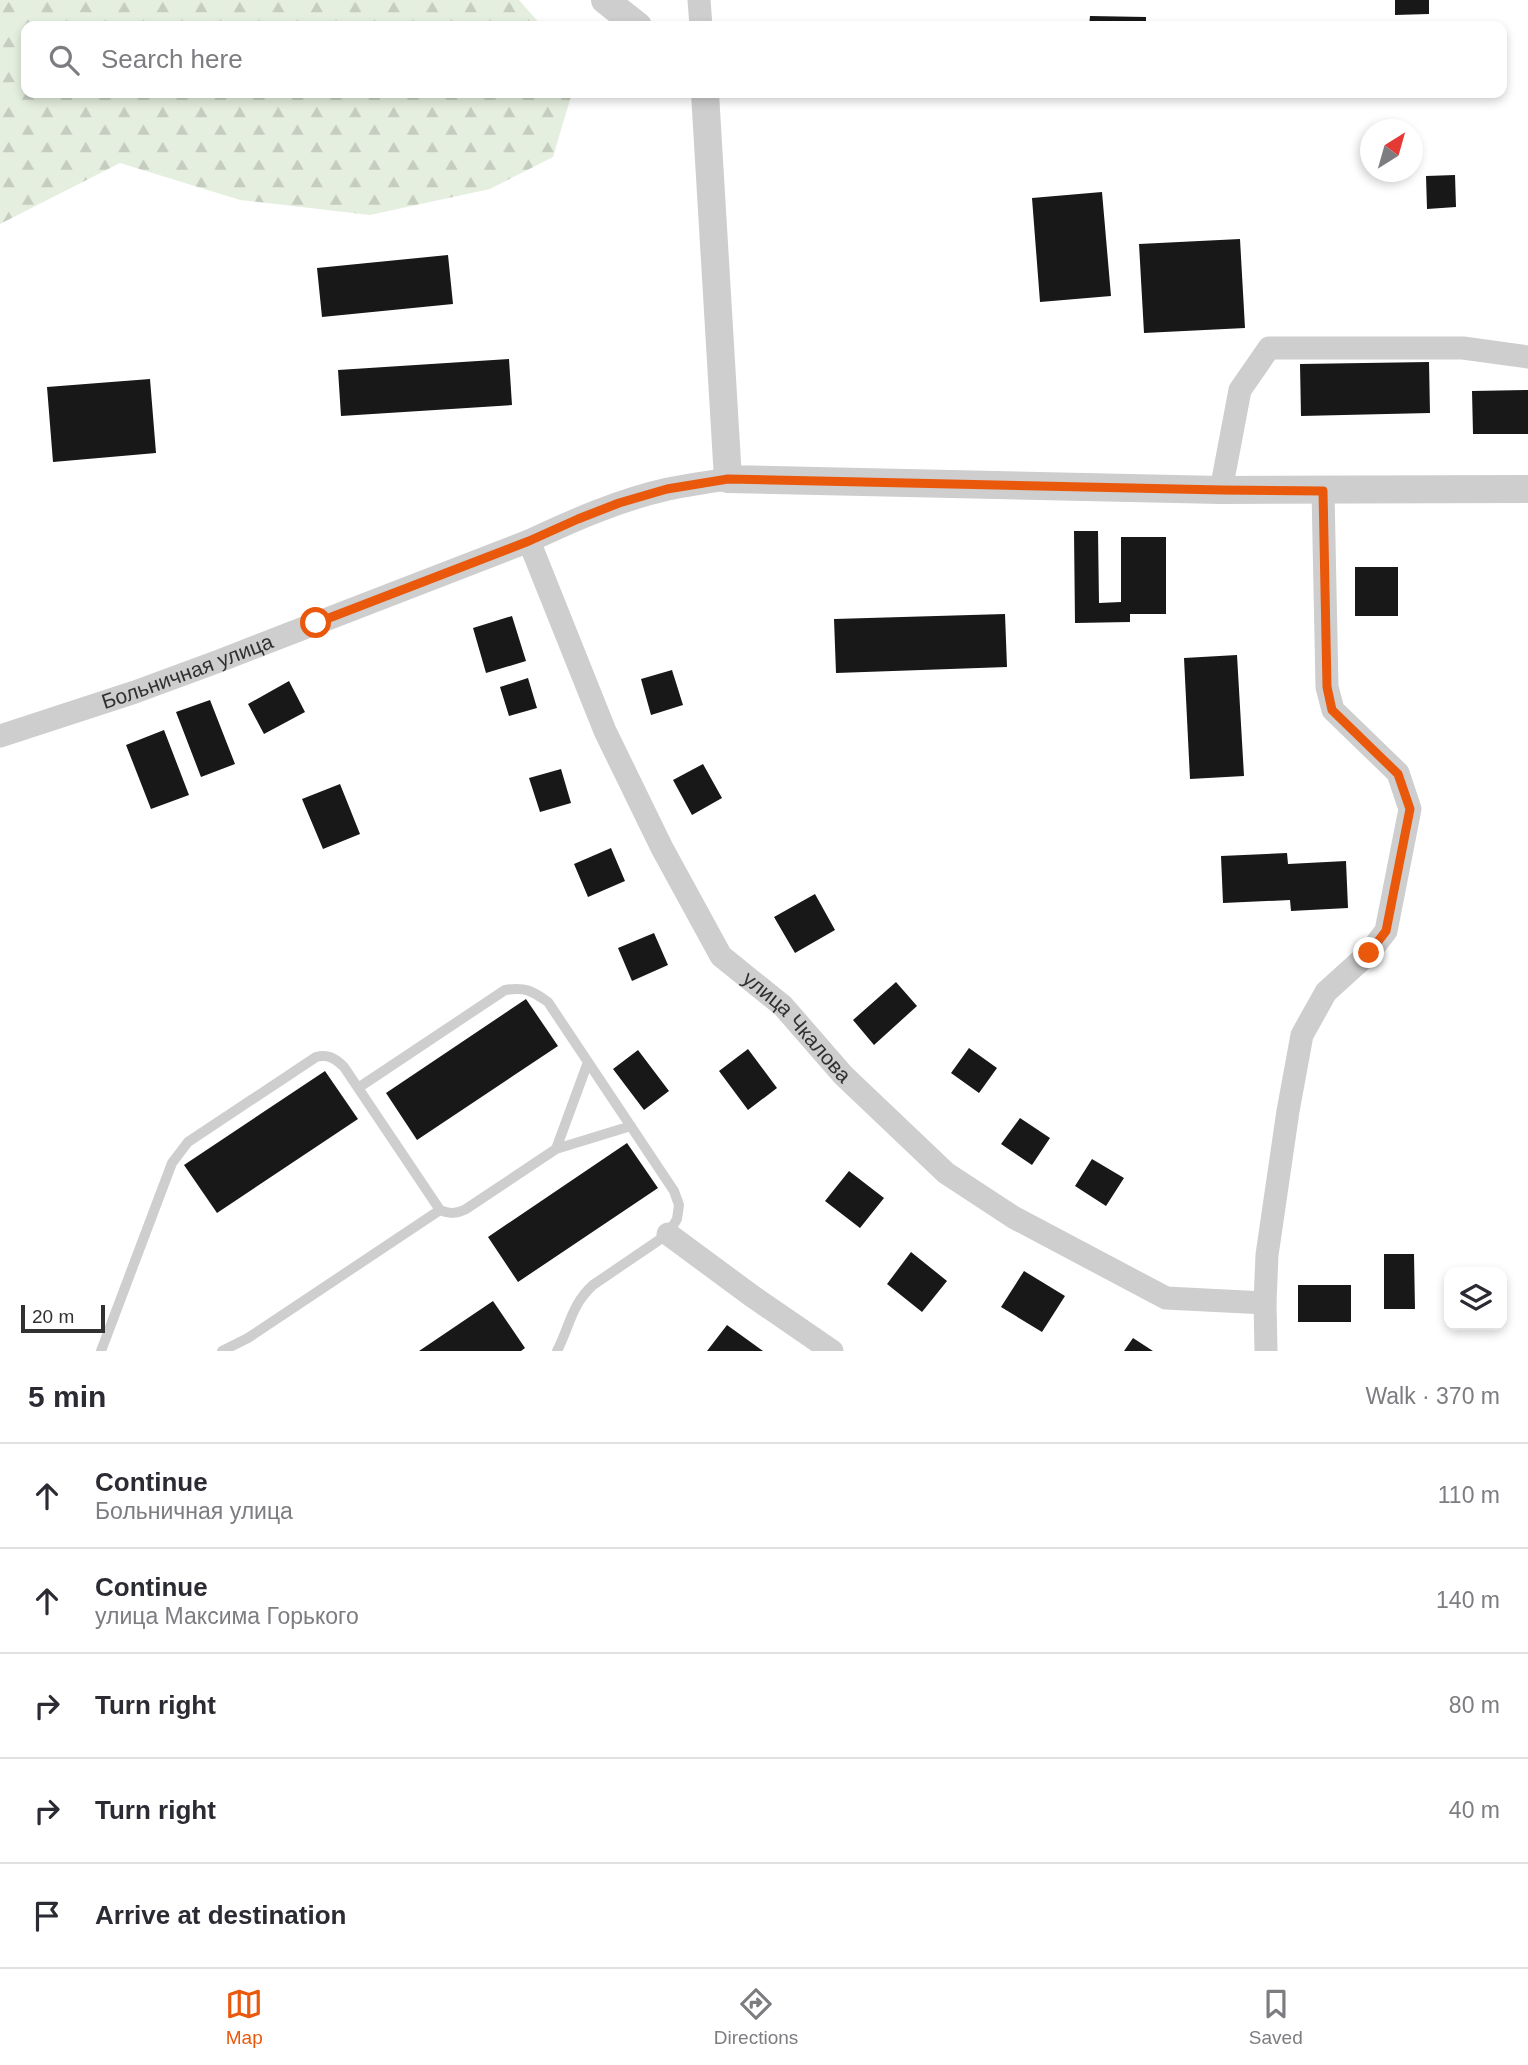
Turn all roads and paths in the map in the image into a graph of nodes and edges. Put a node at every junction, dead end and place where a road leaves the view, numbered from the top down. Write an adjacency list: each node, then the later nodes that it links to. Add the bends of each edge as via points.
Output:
1 (605, 0): 3 (street)
2 (699, 0): 4 (street)
3 (632, 21)
4 (701, 21)
5 (705, 98): 7 (street)
6 (1528, 357): 9 (street, via 1463,348 1269,348 1240,390)
7 (728, 479): 9 (street); 11 (street, Больничная улица, via 619,503)
8 (1528, 489): 10 (street)
9 (1222, 490): 10 (street)
10 (1323, 491): 19 (street, via 1327,687 1332,710 1398,774 1410,809 1386,931 1326,992 1302,1035 1287,1111)
11 (529, 541): 12 (street, Больничная улица, via 135,692); 19 (street, улица Чкалова, via 605,732 721,956 783,1006 843,1076 946,1173 1013,1217 1166,1298)
12 (0, 736)
13 (588, 1062): 14 (lane, via 548,1002 531,990 517,988 505,990); 15 (lane); 16 (lane)
14 (358, 1088): 17 (lane); 20 (lane, via 338,1060 316,1057 181,1149)
15 (631, 1126): 16 (lane); 18 (lane, via 679,1205)
16 (556, 1149): 17 (lane, via 458,1213)
17 (440, 1210): 21 (lane)
18 (668, 1234): 22 (lane, via 585,1292 572,1311); 23 (street)
19 (1265, 1303): 24 (street)
20 (101, 1351)
21 (222, 1351)
22 (557, 1351)
23 (832, 1351)
24 (1266, 1351)

